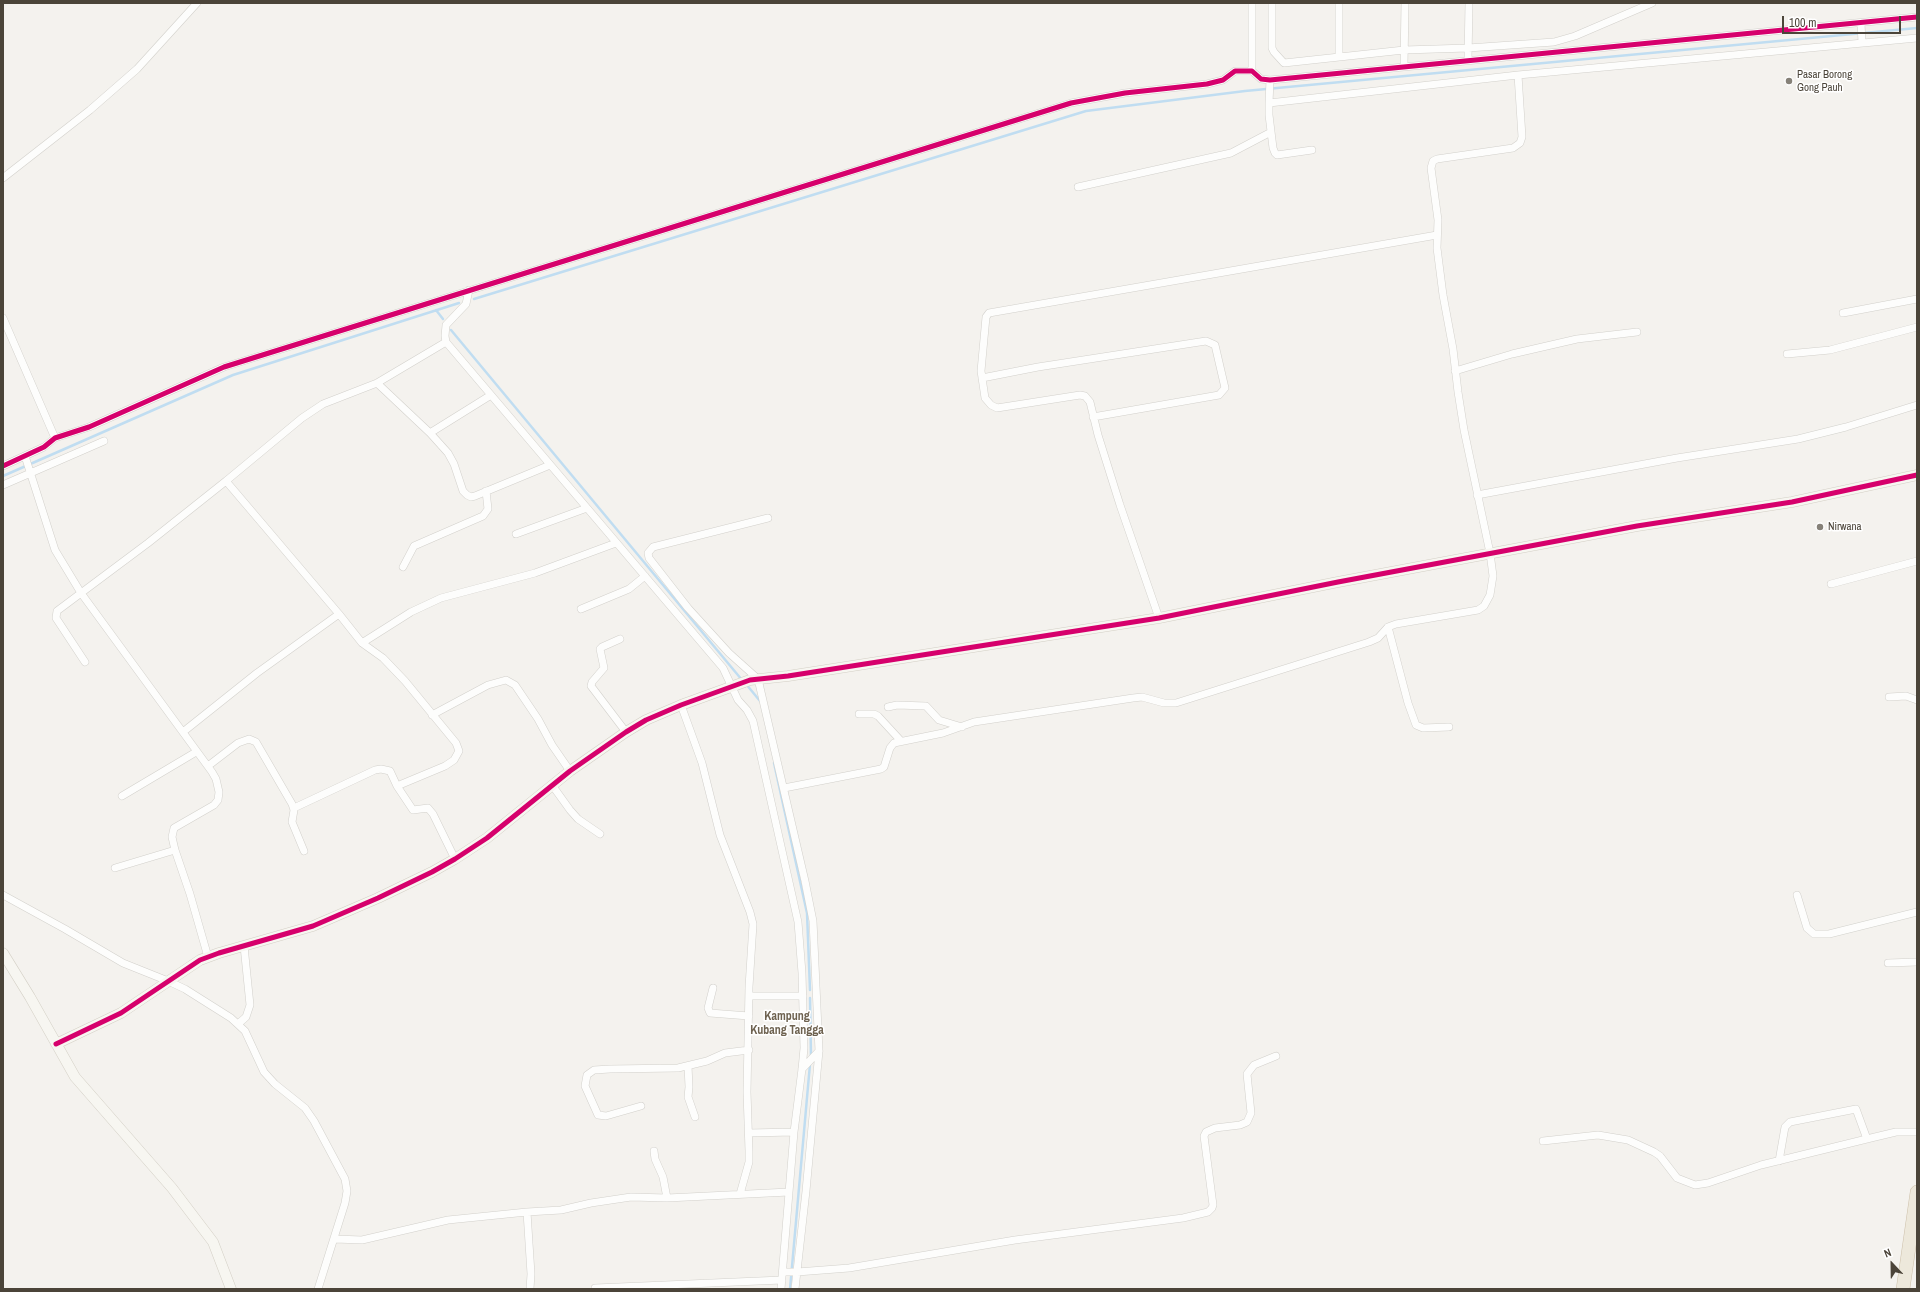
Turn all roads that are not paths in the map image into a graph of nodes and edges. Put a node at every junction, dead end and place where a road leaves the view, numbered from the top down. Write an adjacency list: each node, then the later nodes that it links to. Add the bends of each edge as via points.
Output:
1 (197, 3): 23 (street, via 137,69 90,110)
2 (1252, 3): 17 (street)
3 (1272, 3): 14 (street, via 1272,48 1282,62)
4 (1339, 3): 14 (street)
5 (1405, 3): 13 (street)
6 (1469, 3): 12 (street)
7 (1652, 3): 12 (street, via 1564,40)
8 (1917, 18): 9 (street)
9 (1861, 24): 11 (street); 15 (street)
10 (1917, 38): 11 (street)
11 (1862, 42): 18 (street)
12 (1468, 48): 13 (street); 15 (street)
13 (1404, 50): 14 (street); 16 (street)
14 (1339, 57)
15 (1468, 60): 16 (street)
16 (1404, 66): 19 (street)
17 (1252, 71): 19 (street); 26 (street, via 1235,71 1222,80 1207,84 1125,93 1071,103)
18 (1518, 75): 20 (street); 25 (street, via 1522,137 1520,142 1513,148 1441,158 1431,164 1438,220)
19 (1270, 83): 20 (street)
20 (1269, 99): 21 (street)
21 (1271, 132): 22 (street, via 1273,148 1277,155); 24 (street, via 1231,153)
22 (1312, 150)
23 (3, 178)
24 (1078, 187)
25 (1437, 235): 34 (street, via 1438,260); 35 (street, via 991,312 986,317 981,356)
26 (469, 290): 32 (street, via 466,304 446,325); 41 (street, via 224,367 89,427)
27 (1917, 299): 28 (street)
28 (1843, 313)
29 (3, 318): 41 (street)
30 (1917, 327): 33 (street, via 1830,350)
31 (1637, 332): 34 (street, via 1577,339)
32 (446, 342): 36 (street); 37 (street)
33 (1787, 354)
34 (1455, 370): 51 (street)
35 (982, 378): 39 (street, via 985,398 994,407 1080,395 1085,396 1090,402); 39 (street, via 1206,341 1215,345 1225,388 1219,395)
36 (377, 383): 40 (street); 48 (street, via 323,404)
37 (491, 395): 40 (street); 44 (street)
38 (1917, 405): 51 (street, via 1798,439 1677,458)
39 (1093, 417): 64 (street)
40 (430, 433): 50 (street, via 451,458 466,495 471,497)
41 (55, 438): 43 (street, via 44,447)
42 (104, 441): 46 (street)
43 (25, 456): 45 (street); 46 (street)
44 (550, 465): 50 (street); 52 (street)
45 (3, 466)
46 (30, 473): 49 (street); 61 (street, via 55,550)
47 (1917, 475): 56 (street, via 1792,502 1637,526)
48 (226, 480): 61 (street); 63 (street)
49 (3, 485)
50 (486, 491): 58 (street, via 486,513 414,546)
51 (1477, 495): 56 (street)
52 (587, 508): 54 (street); 55 (street)
53 (768, 518): 69 (street, via 653,547 648,553 649,558 688,608)
54 (516, 534)
55 (616, 543): 59 (street); 67 (street, via 535,573 441,598 411,612)
56 (1490, 554): 64 (street); 65 (street, via 1492,587 1484,606 1478,610)
57 (1917, 561): 60 (street)
58 (403, 567)
59 (645, 576): 62 (street, via 629,589); 70 (street, via 723,668)
60 (1831, 584)
61 (81, 593): 68 (street, via 57,611 56,615); 79 (street)
62 (581, 609)
63 (339, 614): 67 (street); 79 (street, via 257,673)
64 (1159, 618): 69 (street)
65 (1388, 627): 77 (street, via 1416,725 1423,728); 78 (street, via 1378,638 1369,642 1173,703 1142,697 1133,698 974,722)
66 (620, 639): 80 (street, via 600,650 604,668 591,686)
67 (362, 643): 76 (street, via 383,658)
68 (85, 662)
69 (754, 680): 70 (street); 87 (street)
70 (734, 686): 73 (street); 106 (street, via 738,700 753,721 789,878 798,922)
71 (1889, 697): 72 (street, via 1906,696)
72 (1917, 700)
73 (681, 705): 80 (street); 105 (street, via 702,763 720,835 750,912 753,937)
74 (888, 707): 78 (street, via 897,704 926,706 939,720)
75 (859, 714): 81 (street, via 878,716)
76 (432, 715): 84 (street, via 498,680 506,680 515,685); 86 (street, via 456,743 458,755 446,766)
77 (1449, 726)
78 (963, 727): 81 (street, via 943,734)
79 (183, 732): 82 (street)
80 (626, 732): 84 (street)
81 (901, 741): 87 (street, via 892,745 881,769)
82 (196, 752): 83 (street); 88 (street)
83 (208, 766): 89 (street, via 238,743 245,739 253,739 270,763); 91 (street, via 216,779 218,800 214,805 174,828 172,837)
84 (570, 771): 85 (street)
85 (552, 785): 90 (street, via 578,819); 93 (street, via 487,838)
86 (397, 786): 89 (street, via 390,771 375,770); 93 (street, via 413,810 428,808 433,814)
87 (784, 788): 111 (street, via 813,921)
88 (122, 796)
89 (294, 808): 92 (street, via 292,822)
90 (600, 834)
91 (175, 850): 94 (street); 100 (street)
92 (304, 851)
93 (455, 859): 98 (street, via 378,898 313,926)
94 (115, 868)
95 (3, 895): 103 (street, via 123,963)
96 (1797, 896): 97 (street, via 1807,928 1814,934 1829,934)
97 (1917, 912)
98 (244, 946): 100 (street); 108 (street, via 250,1005 246,1017)
99 (3, 953): 109 (street)
100 (208, 957): 103 (street)
101 (1917, 962): 102 (street)
102 (1888, 963)
103 (168, 981): 108 (street, via 185,989); 109 (street, via 121,1013)
104 (713, 988): 107 (street, via 708,1008 710,1013)
105 (749, 996): 106 (street); 107 (street)
106 (803, 996): 114 (street)
107 (748, 1016): 110 (street)
108 (238, 1024): 129 (street, via 245,1030 264,1072 305,1108 345,1178 346,1197)
109 (56, 1044): 134 (street, via 75,1077 172,1188 213,1242)
110 (749, 1050): 113 (street, via 725,1053); 119 (street)
111 (819, 1051): 114 (street); 130 (street, via 806,1191)
112 (1276, 1056): 130 (street, via 1254,1066 1247,1074 1251,1113 1248,1122 1215,1128 1206,1132 1204,1136 1213,1205 1208,1212 1183,1218 1014,1240 849,1268)
113 (688, 1066): 115 (street, via 670,1069 594,1070 587,1074 585,1086 598,1115 606,1116); 116 (street, via 688,1097)
114 (804, 1067): 117 (street)
115 (641, 1106)
116 (696, 1117)
117 (794, 1132): 119 (street); 124 (street)
118 (1917, 1132): 120 (street, via 1896,1132)
119 (749, 1133): 126 (street, via 748,1162)
120 (1867, 1139): 123 (street); 123 (street, via 1856,1109 1790,1122 1785,1127)
121 (1543, 1141): 123 (street, via 1598,1136 1623,1139 1654,1152 1677,1178 1695,1185)
122 (654, 1151): 127 (street)
123 (1779, 1160)
124 (789, 1192): 126 (street); 130 (street)
125 (1917, 1192): 139 (highway)
126 (740, 1194): 127 (street)
127 (667, 1198): 128 (street, via 631,1197 561,1210)
128 (527, 1212): 129 (street, via 448,1220 362,1240); 136 (street)
129 (335, 1239): 135 (street)
130 (790, 1272): 131 (street); 138 (street)
131 (782, 1280): 132 (street); 137 (street)
132 (679, 1286): 133 (street)
133 (595, 1288)
134 (231, 1289)
135 (318, 1289)
136 (530, 1289)
137 (781, 1289)
138 (795, 1289)
139 (1903, 1289)

